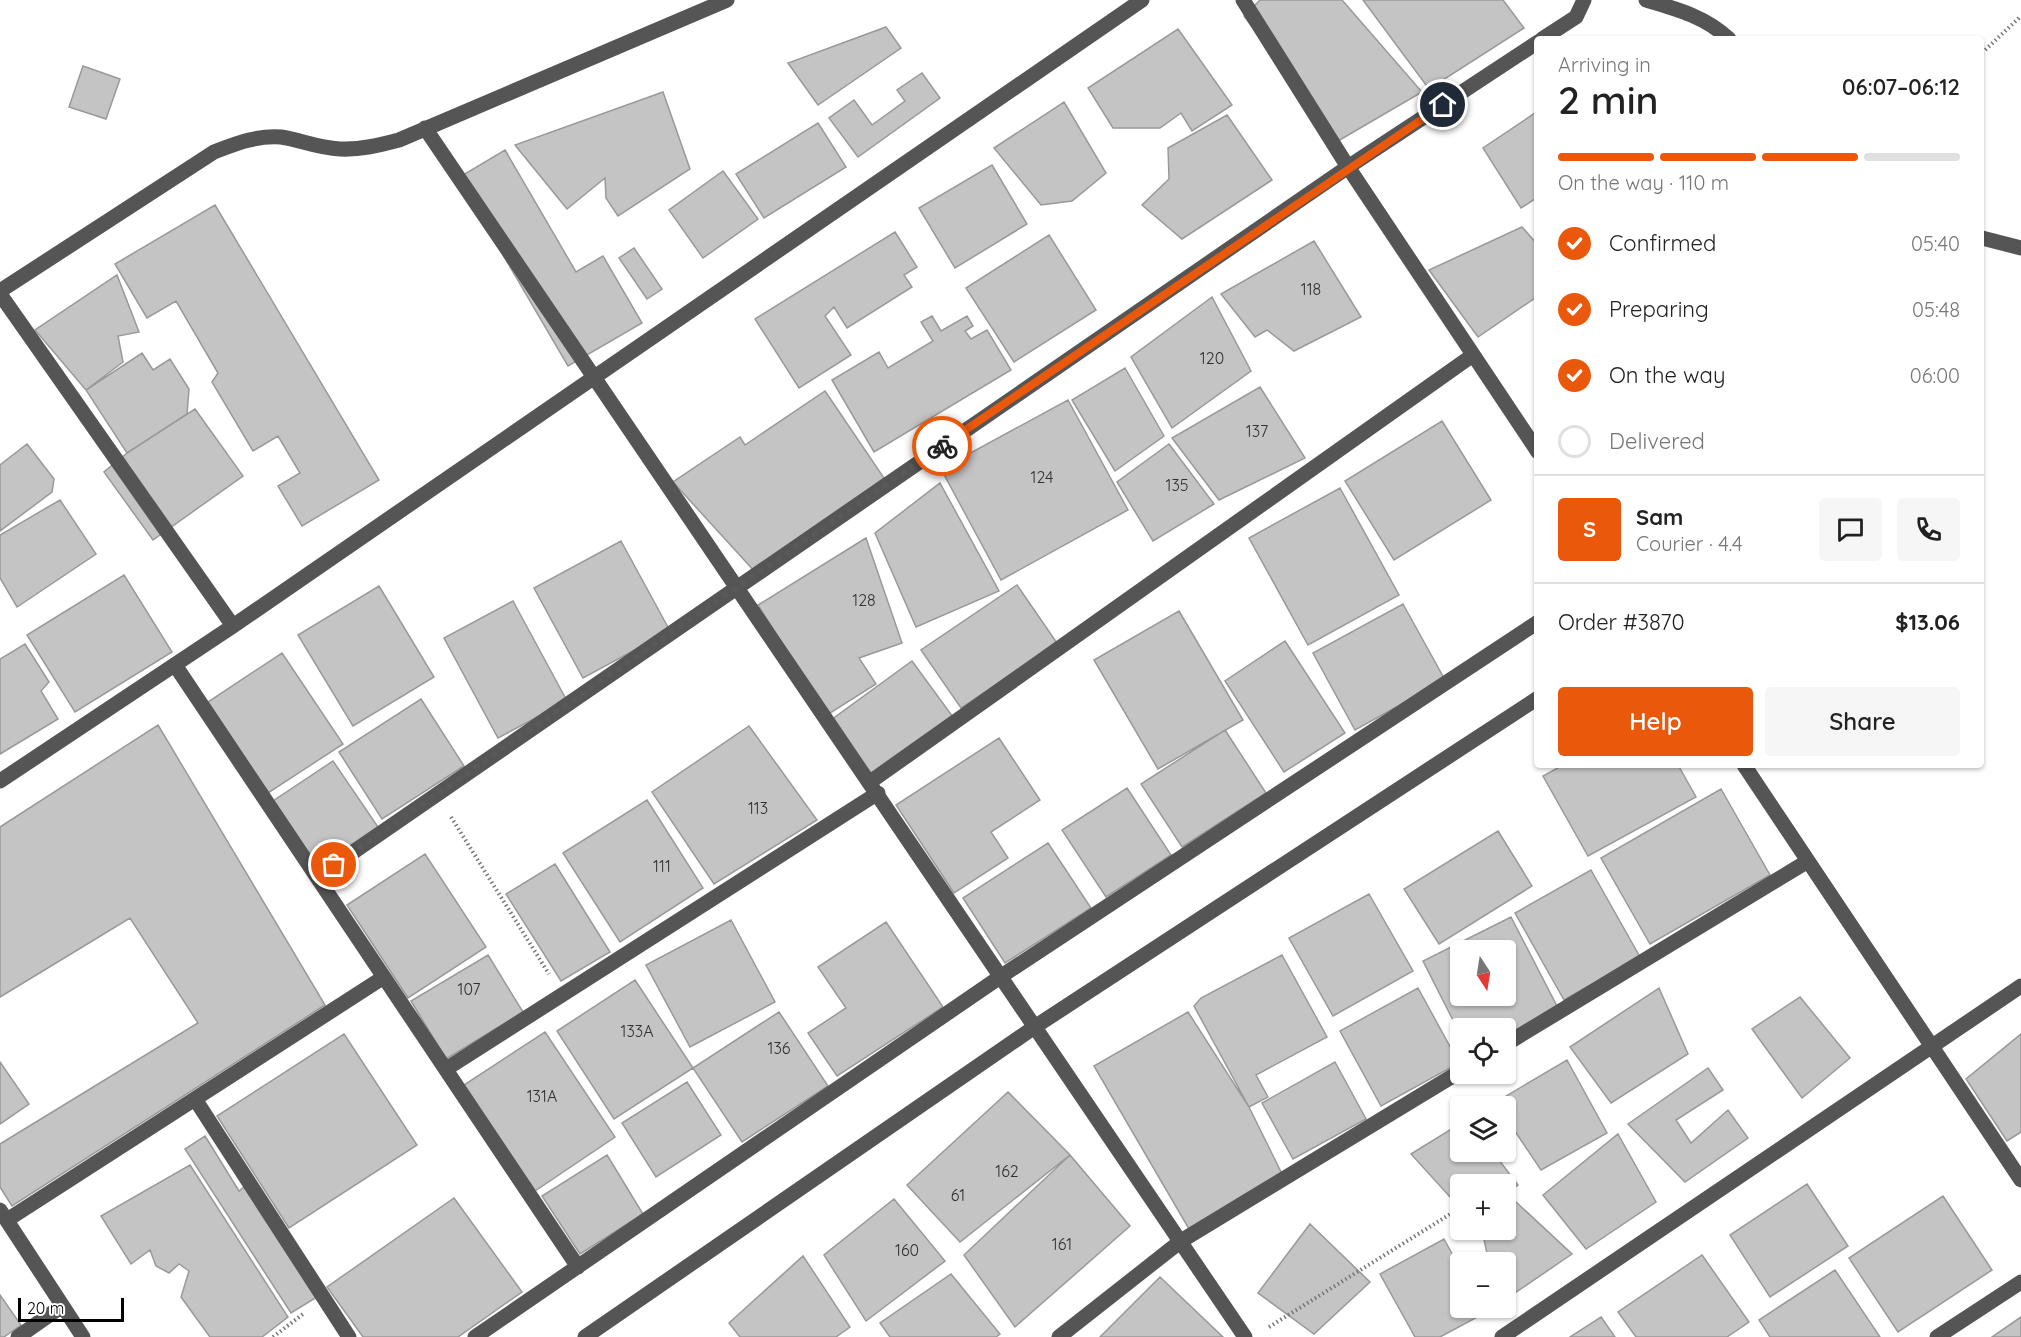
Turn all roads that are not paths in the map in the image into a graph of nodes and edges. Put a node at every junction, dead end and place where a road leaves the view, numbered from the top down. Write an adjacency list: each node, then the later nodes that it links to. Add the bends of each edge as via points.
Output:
1 (727, 0): 9 (street)
2 (1142, 0): 15 (street)
3 (1243, 0): 10 (street)
4 (1584, 0): 6 (street, via 1576,17)
5 (1646, 0): 7 (street, via 1713,24)
6 (1547, 36)
7 (1726, 36)
8 (1534, 45): 10 (street)
9 (425, 128): 13 (street, via 399,140 343,150 314,147 281,137 246,139 214,152); 15 (street)
10 (1348, 167): 14 (street); 17 (street)
11 (1984, 241): 12 (street)
12 (2021, 248)
13 (0, 292): 19 (street)
14 (1473, 355): 16 (street); 24 (street)
15 (593, 379): 17 (street); 19 (street)
16 (1534, 446)
17 (736, 587): 24 (street); 26 (street)
18 (1534, 625): 27 (street)
19 (233, 626): 20 (street)
20 (175, 665): 23 (street); 26 (street)
21 (1534, 701): 30 (street)
22 (1746, 768): 25 (street)
23 (0, 782)
24 (874, 787): 27 (street); 33 (street)
25 (1808, 861): 31 (street); 32 (street)
26 (317, 877): 28 (street)
27 (1003, 975): 30 (street); 39 (street)
28 (384, 977): 33 (street); 35 (street)
29 (2021, 986): 32 (street)
30 (1036, 1026): 38 (street); 46 (street)
31 (1516, 1038)
32 (1932, 1047): 36 (street); 49 (street)
33 (446, 1069): 39 (street)
34 (1450, 1078): 38 (street)
35 (195, 1099): 37 (street); 44 (street)
36 (2021, 1180)
37 (3, 1215): 41 (street)
38 (1181, 1241): 47 (street); 48 (street)
39 (578, 1267): 45 (street)
40 (2021, 1281): 50 (street)
41 (62, 1306): 42 (street); 43 (street)
42 (18, 1337)
43 (82, 1337)
44 (349, 1337)
45 (476, 1337)
46 (585, 1337)
47 (1059, 1337)
48 (1245, 1337)
49 (1502, 1337)
50 (1937, 1337)

